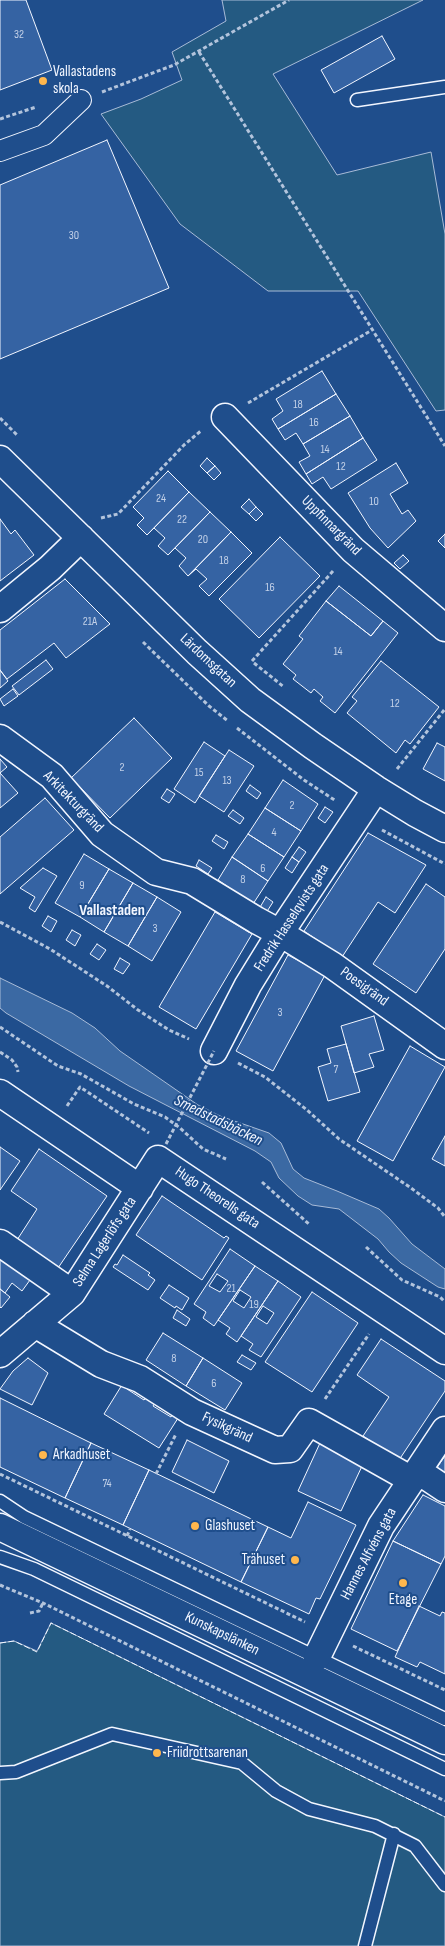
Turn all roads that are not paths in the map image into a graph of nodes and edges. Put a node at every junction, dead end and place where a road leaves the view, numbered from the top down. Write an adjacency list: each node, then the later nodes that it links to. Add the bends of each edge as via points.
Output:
1 (445, 87): 3 (lane)
2 (81, 100): 4 (street, via 44,135)
3 (357, 100)
4 (0, 151)
5 (225, 417): 9 (street, Uppfinnargränd, via 353,550)
6 (0, 459): 7 (street, Lärdomsgatan)
7 (81, 538): 8 (street); 11 (street, Lärdomsgatan, via 250,700)
8 (0, 609)
9 (445, 628)
10 (0, 738): 13 (street, Arkitekturgränd, via 52,776 102,834 156,872 192,880)
11 (376, 789): 12 (street, Lärdomsgatan); 13 (street, Fredrik Hasselqvists gata)
12 (445, 829)
13 (280, 933): 14 (street, Poesigränd, via 332,964); 15 (street, Fredrik Hasselqvists gata, via 248,985)
14 (445, 1046)
15 (214, 1051)
16 (0, 1093): 17 (street)
17 (140, 1188): 19 (street, Selma Lagerlöfs gata); 21 (street, Hugo Theorells gata, via 161,1148)
18 (0, 1243): 19 (street)
19 (72, 1293): 20 (street, Selma Lagerlöfs gata)
20 (35, 1324): 22 (street, Selma Lagerlöfs gata); 24 (street, Fysikgränd, via 101,1364 140,1379 188,1409 275,1450 290,1449 309,1422)
21 (445, 1351)
22 (0, 1354)
23 (445, 1430): 24 (street, Hannes Alfvéns gata)
24 (415, 1475): 25 (street); 29 (street, Hannes Alfvéns gata, via 381,1526)
25 (445, 1490)
26 (0, 1501): 29 (lane, via 24,1517)
27 (0, 1527): 31 (street, Kunskapslänken)
28 (0, 1557): 32 (lane, via 34,1569)
29 (317, 1657): 30 (lane)
30 (445, 1718)
31 (445, 1741)
32 (445, 1769)
33 (0, 1772): 34 (lane, via 16,1772 112,1734 242,1763 276,1791 309,1809)
34 (394, 1834): 35 (lane, via 415,1846); 36 (lane)
35 (445, 1885)
36 (365, 1946)

